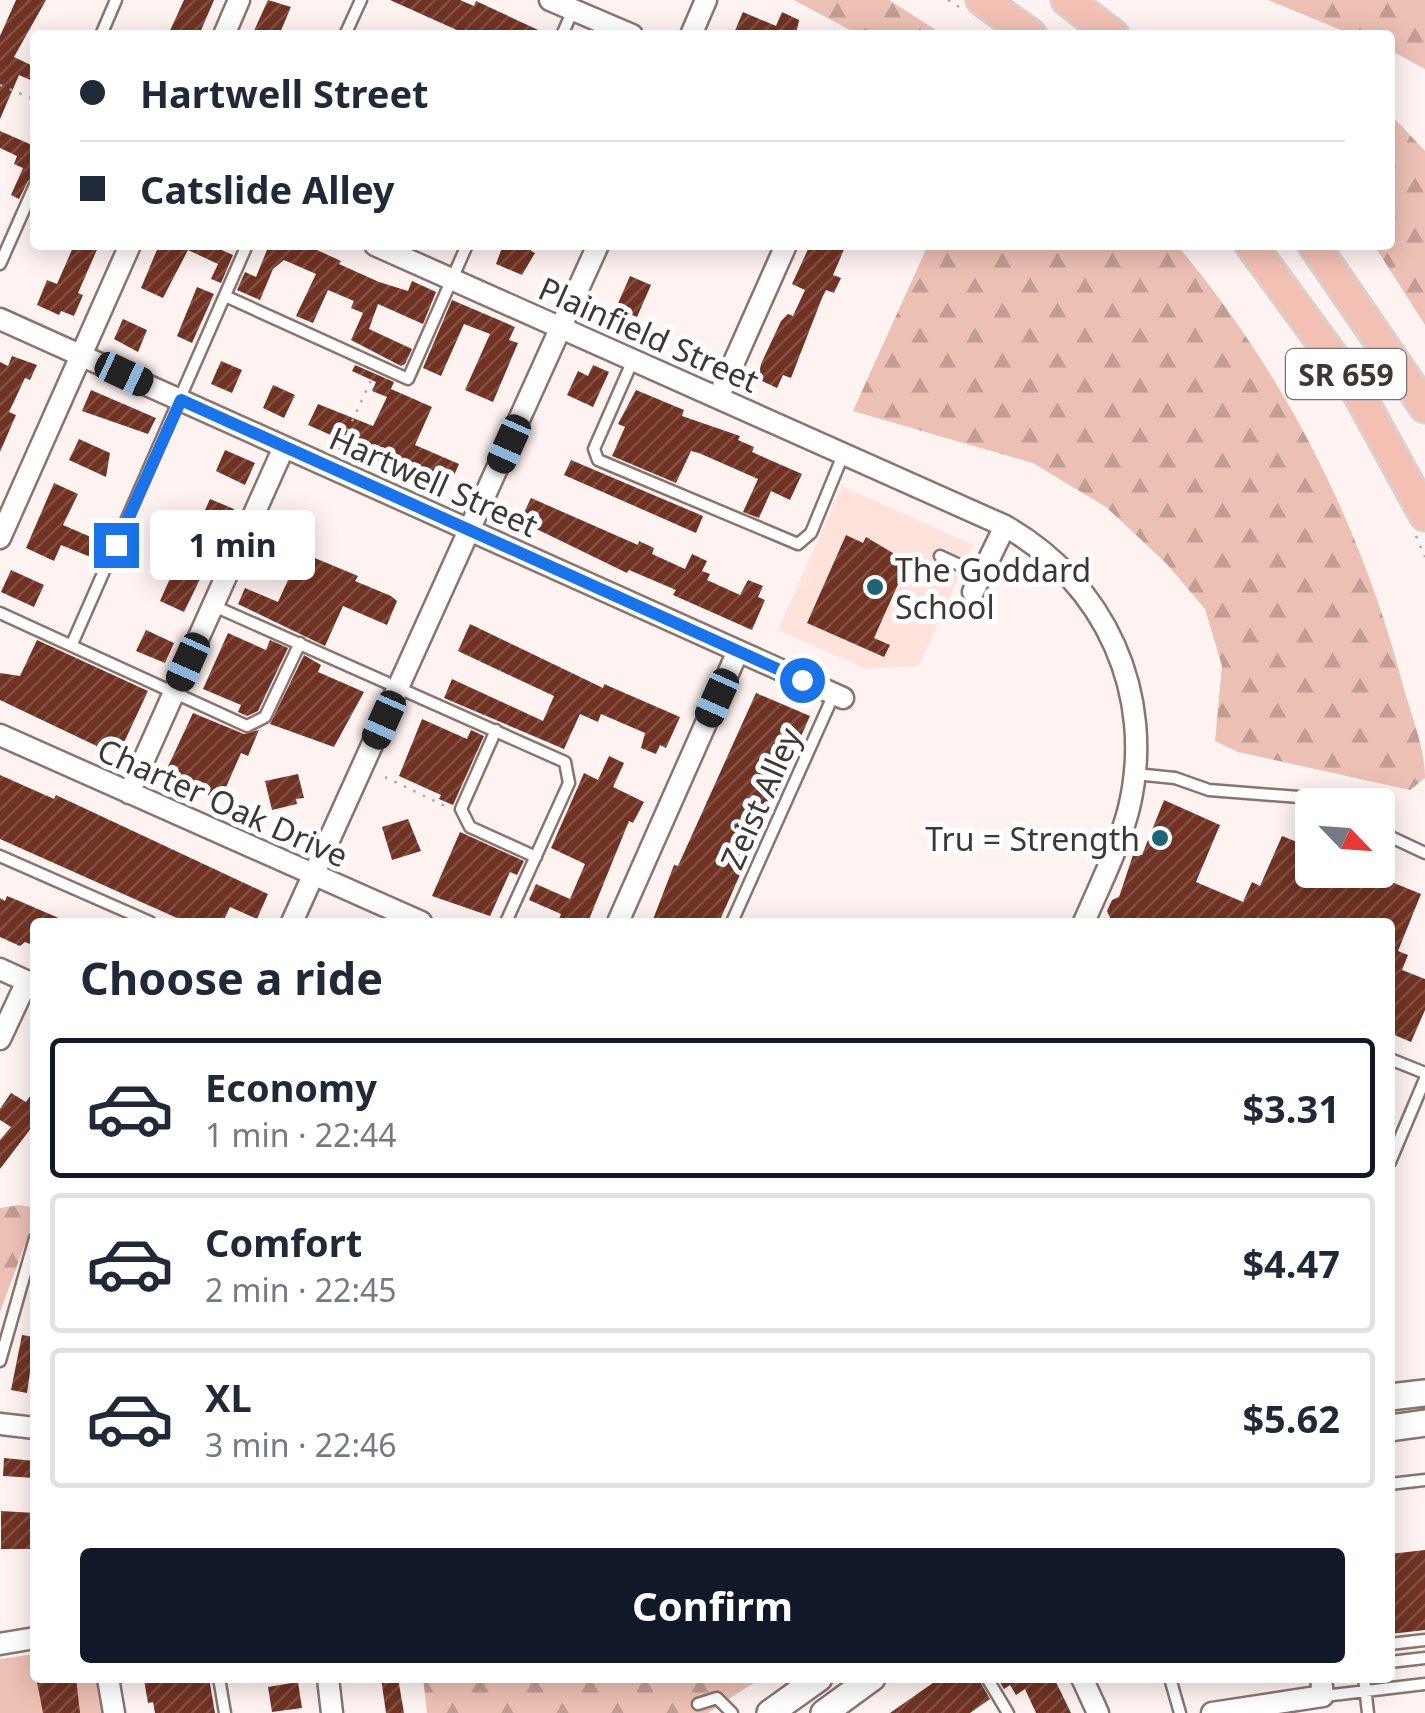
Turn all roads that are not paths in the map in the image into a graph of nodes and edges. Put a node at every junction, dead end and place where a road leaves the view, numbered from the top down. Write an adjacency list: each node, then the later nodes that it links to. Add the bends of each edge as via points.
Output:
1 (116, 0): 9 (lane)
2 (239, 0): 10 (street)
3 (361, 0): 11 (lane)
4 (550, 0): 8 (street)
5 (706, 0): 14 (street)
6 (982, 0): 15 (main road)
7 (1067, 0): 16 (main road)
8 (573, 10): 12 (lane); 13 (street)
9 (103, 30)
10 (226, 30)
11 (347, 30)
12 (564, 30)
13 (620, 30)
14 (692, 30)
15 (1024, 30)
16 (1106, 30)
17 (30, 196): 26 (lane)
18 (128, 250): 31 (street)
19 (246, 250): 28 (lane)
20 (386, 250): 27 (street, Plainfield Street)
21 (465, 250): 27 (lane)
22 (596, 250): 30 (street)
23 (784, 250): 33 (street)
24 (1255, 250): 38 (main road, SR 659, via 1355,387)
25 (1317, 250): 35 (main road, SR 659)
26 (0, 264)
27 (452, 279): 28 (lane, via 408,379); 30 (street, Plainfield Street)
28 (225, 296): 34 (lane)
29 (0, 319): 31 (street, Hartwell Street)
30 (562, 326): 32 (street, Plainfield Street); 40 (street)
31 (82, 355): 34 (street, Hartwell Street); 41 (street)
32 (633, 359): 33 (street, Plainfield Street); 37 (lane, via 594,449 598,460 798,544 810,533)
33 (718, 398): 37 (street, Plainfield Street)
34 (181, 400): 36 (street, Hartwell Street); 47 (lane)
35 (1425, 407)
36 (284, 447): 40 (street, Hartwell Street); 44 (street)
37 (844, 453): 39 (street, Plainfield Street)
38 (1425, 514)
39 (1005, 526): 43 (street); 54 (street, Plainfield Street, via 1061,565 1107,627 1134,714)
40 (470, 531): 48 (street, Hartwell Street); 49 (street)
41 (0, 538)
42 (940, 556): 43 (lane)
43 (977, 584)
44 (212, 606): 46 (lane); 50 (street)
45 (0, 612): 47 (lane)
46 (300, 643): 49 (lane); 50 (lane, via 258,724 247,726)
47 (72, 644): 50 (lane)
48 (738, 651): 51 (street, Hartwell Street); 66 (street)
49 (399, 687): 52 (lane); 61 (street)
50 (175, 691): 55 (street)
51 (838, 696): 67 (lane, Zeist Alley)
52 (496, 730): 60 (lane, via 462,815 470,827); 60 (lane, via 559,757 570,772)
53 (0, 736): 55 (street, Charter Oak Drive)
54 (1134, 774): 56 (lane, via 1209,790); 68 (street, Plainfield Street, via 1121,834)
55 (129, 793): 61 (street, Charter Oak Drive)
56 (1295, 796)
57 (1395, 839): 58 (lane)
58 (1425, 853)
59 (0, 856): 62 (lane)
60 (536, 857): 65 (lane)
61 (314, 875): 63 (street); 64 (street, Charter Oak Drive)
62 (141, 918)
63 (294, 918)
64 (412, 918)
65 (508, 918)
66 (620, 918)
67 (734, 918)
68 (1086, 918)
69 (0, 969): 70 (street)
70 (30, 983)
71 (30, 985): 72 (street)
72 (0, 1039)
73 (1395, 1061): 74 (lane)
74 (1425, 1076): 75 (lane)
75 (1395, 1150)
76 (30, 1256): 77 (lane)
77 (0, 1362)
78 (1425, 1392): 79 (street)
79 (1395, 1396)
80 (1425, 1423): 83 (street)
81 (0, 1424): 82 (street)
82 (30, 1427)
83 (1395, 1427)
84 (1425, 1480): 85 (lane)
85 (1395, 1483)
86 (30, 1639): 89 (street)
87 (1425, 1640): 88 (lane)
88 (1395, 1643)
89 (0, 1644)
90 (1425, 1658): 91 (lane)
91 (1395, 1661)
92 (109, 1683): 106 (street)
93 (220, 1683): 107 (lane)
94 (329, 1683): 108 (street)
95 (812, 1683): 110 (street)
96 (865, 1683): 111 (street)
97 (990, 1683): 105 (lane)
98 (1084, 1683): 112 (street)
99 (1171, 1683): 113 (lane)
100 (1364, 1683): 103 (lane)
101 (1425, 1684): 103 (lane)
102 (1322, 1687): 103 (lane); 114 (street)
103 (1365, 1691): 115 (lane)
104 (698, 1704): 109 (lane, via 717,1698)
105 (1006, 1712)
106 (114, 1713)
107 (225, 1713)
108 (332, 1713)
109 (732, 1713)
110 (770, 1713)
111 (824, 1713)
112 (1098, 1713)
113 (1180, 1713)
114 (1212, 1713)
115 (1368, 1713)

